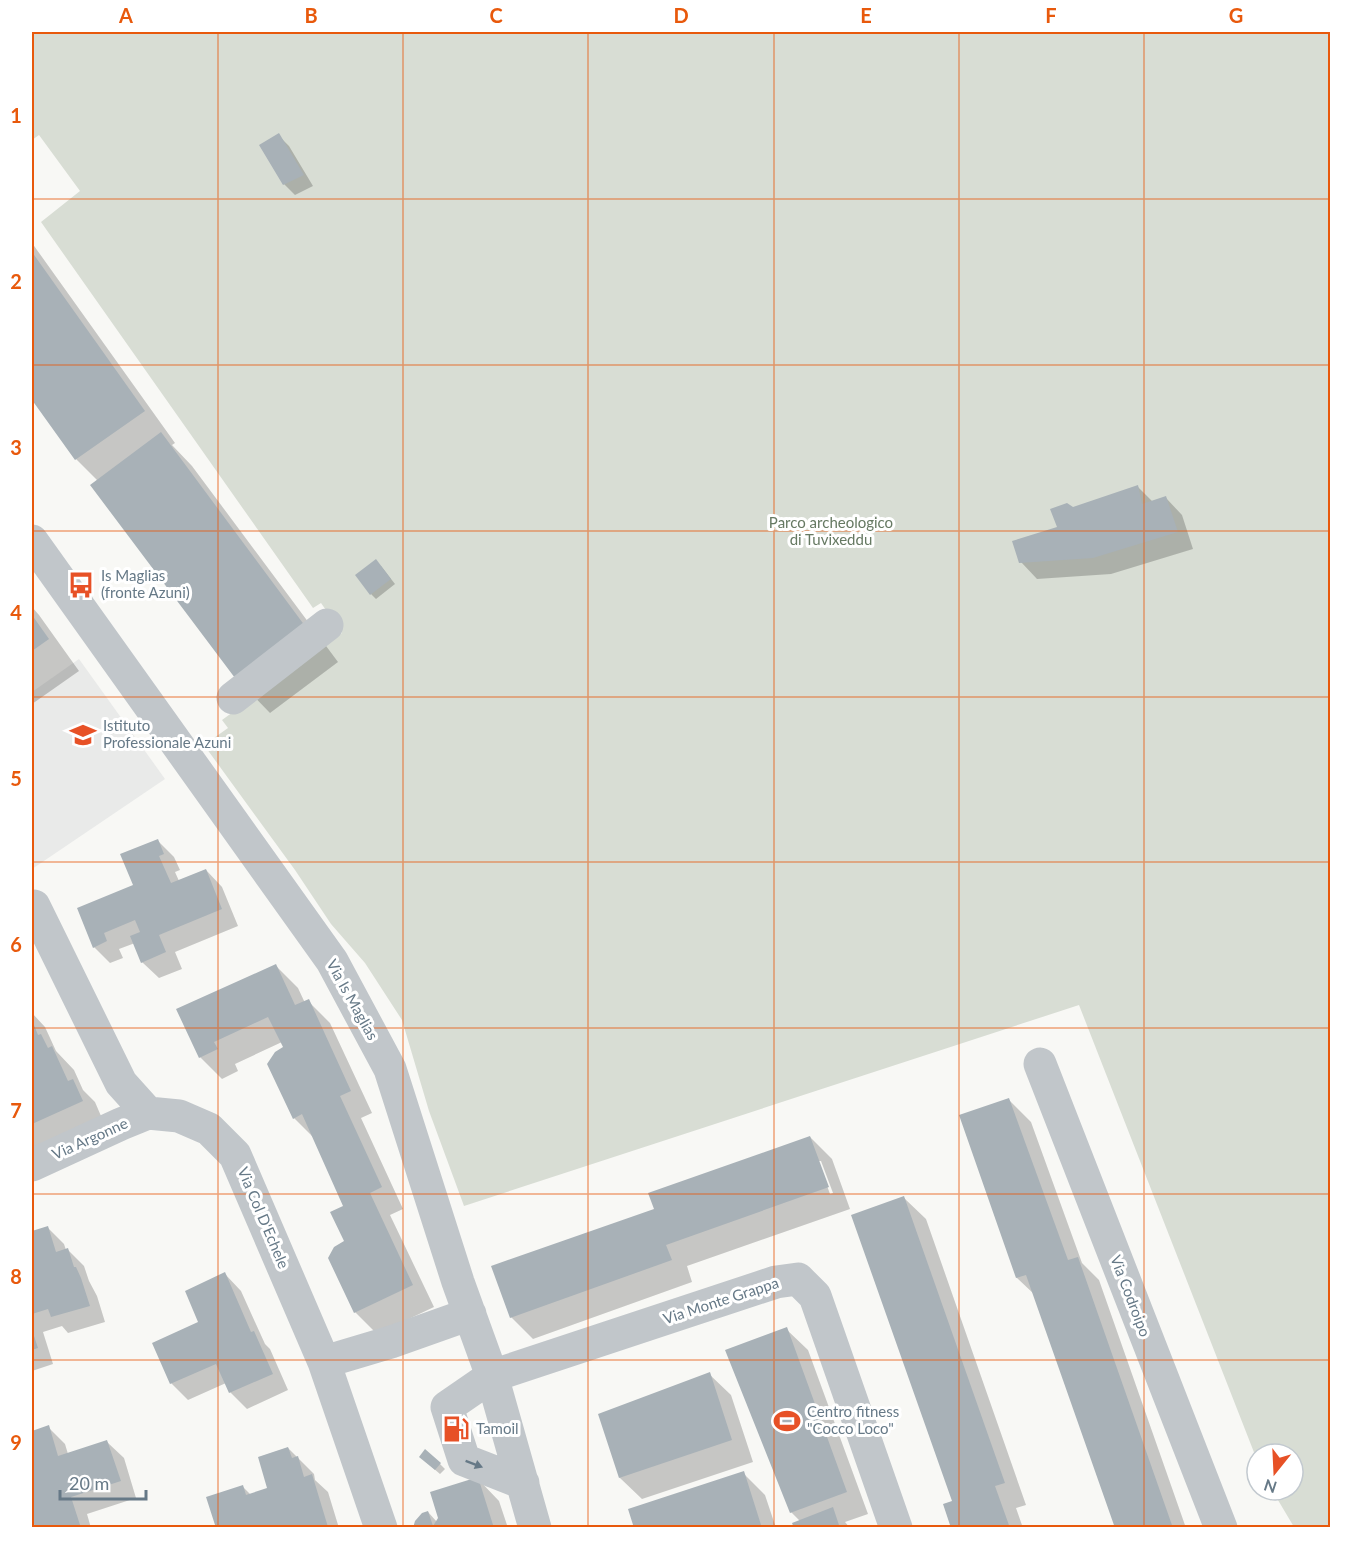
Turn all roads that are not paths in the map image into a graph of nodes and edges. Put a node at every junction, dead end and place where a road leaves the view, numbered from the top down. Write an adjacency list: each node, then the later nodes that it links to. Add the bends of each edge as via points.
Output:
1 (32, 542): 8 (street, Via Is Maglias, via 332,961 390,1069)
2 (327, 625): 3 (street)
3 (233, 698)
4 (33, 906): 6 (street, via 121,1083)
5 (1040, 1064): 15 (street, Via Codroipo)
6 (148, 1113): 7 (street, Via Argonne); 9 (street, Via Col D'Echele, via 178,1116 209,1129 235,1155)
7 (32, 1165)
8 (470, 1314): 9 (street); 10 (street, Via Is Maglias)
9 (324, 1362): 12 (street, Via Col D'Echele)
10 (492, 1376): 11 (street, Via Is Maglias); 11 (street, one-way to 11, via 447,1407 464,1460); 14 (street, Via Monte Grappa, via 776,1282 798,1279 815,1296)
11 (523, 1483): 13 (street, Via Is Maglias)
12 (381, 1527)
13 (535, 1527)
14 (896, 1527)
15 (1221, 1527)

